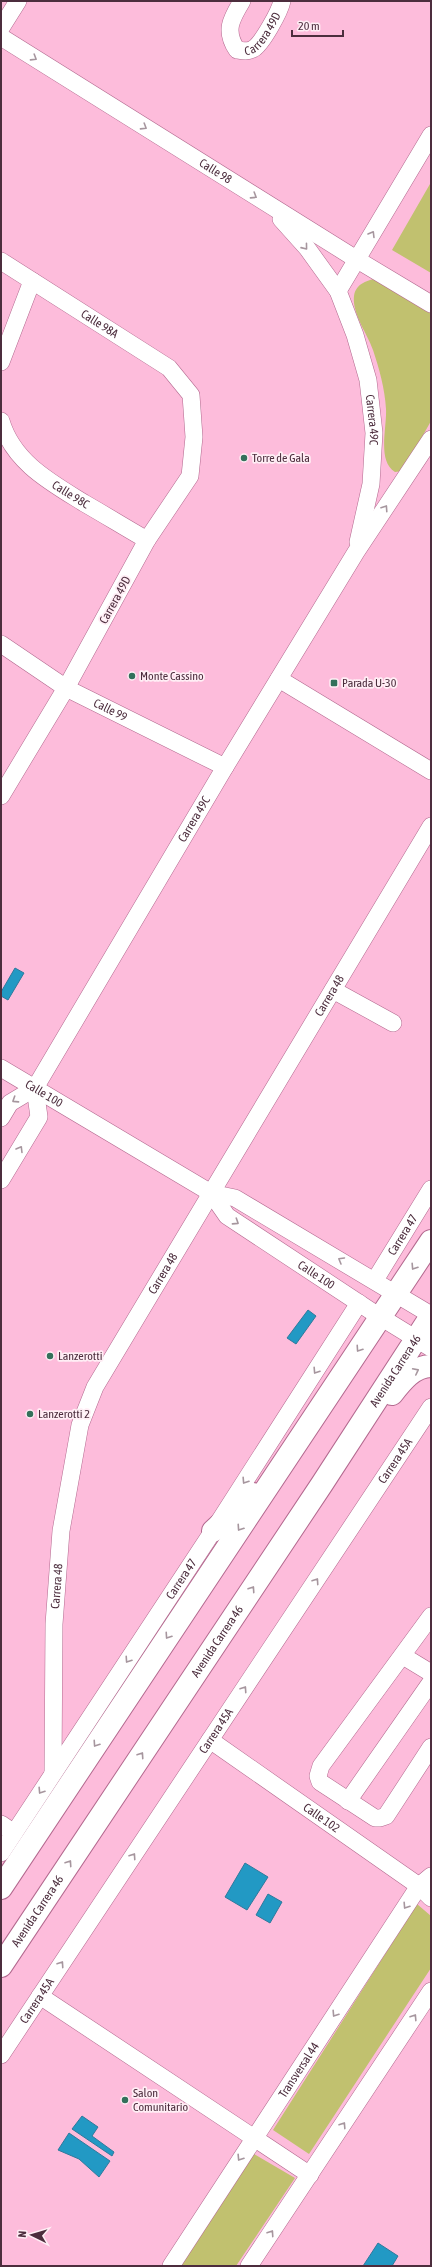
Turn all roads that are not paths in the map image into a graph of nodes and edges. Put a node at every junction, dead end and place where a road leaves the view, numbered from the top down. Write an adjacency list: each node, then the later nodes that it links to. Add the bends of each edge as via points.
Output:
1 (18, 1): 4 (street)
2 (242, 1): 3 (street, Carrera 49D, via 230,20 230,35 237,50 245,52 254,49 263,38)
3 (282, 1)
4 (1, 28)
5 (1, 37): 7 (street, Calle 98, one-way to 7)
6 (431, 135): 8 (street, one-way to 6)
7 (271, 206): 8 (street, Calle 98); 11 (street, Carrera 49C, one-way to 11, via 307,248)
8 (356, 259): 11 (street); 12 (street, Calle 98)
9 (1, 261): 10 (street, Calle 98A)
10 (32, 281): 13 (street); 14 (street, Calle 98A, via 169,368)
11 (338, 291): 18 (street, Carrera 49C, via 355,335 368,380 374,433 371,484)
12 (431, 304)
13 (1, 362)
14 (191, 395): 17 (street, Carrera 49D, via 194,437 190,476)
15 (3, 428): 17 (street, Calle 98C, via 22,458 41,477)
16 (431, 439): 18 (street, Carrera 49C, one-way to 16)
17 (147, 540): 21 (street, Carrera 49D)
18 (356, 552): 20 (street, Carrera 49C)
19 (1, 644): 21 (street, Calle 99)
20 (279, 679): 22 (street, Carrera 49C); 23 (street)
21 (66, 688): 22 (street, Calle 99); 24 (street, Carrera 49D)
22 (225, 767): 29 (street, Carrera 49C)
23 (431, 771)
24 (1, 796)
25 (431, 826): 26 (street, Carrera 48)
26 (333, 990): 27 (street); 33 (street, Carrera 48)
27 (393, 1022)
28 (1, 1068): 29 (street, Calle 100)
29 (35, 1088): 30 (street, Carrera 49C, one-way to 30, via 10,1103); 31 (street, one-way to 29, via 39,1117); 33 (street, Calle 100)
30 (1, 1118)
31 (1, 1180)
32 (431, 1189): 35 (street, Carrera 47)
33 (211, 1192): 35 (street, Calle 100, one-way to 33, via 235,1198); 37 (street, Calle 100, one-way to 37, via 227,1216); 52 (street, Carrera 48, via 95,1387 80,1425 61,1531 54,1624)
34 (431, 1241): 36 (main road, one-way to 36)
35 (375, 1280): 36 (street, Calle 100)
36 (397, 1293): 38 (street, Calle 100); 39 (main road)
37 (360, 1303): 39 (street, Calle 100); 45 (street, Carrera 47, one-way to 45)
38 (431, 1315): 40 (main road, Avenida Carrera 46)
39 (380, 1317): 40 (street, Calle 100); 43 (main road, one-way to 43)
40 (423, 1343): 44 (main road, Avenida Carrera 46)
41 (431, 1366): 44 (main road, one-way to 41, via 335,1481 382,1408 410,1374 420,1368)
42 (431, 1407): 50 (street, Carrera 45A, one-way to 42)
43 (280, 1468): 45 (main road); 57 (main road, one-way to 57)
44 (322, 1484): 58 (main road, Avenida Carrera 46, one-way to 44)
45 (213, 1531): 52 (street, Carrera 47, one-way to 52)
46 (429, 1624): 47 (street)
47 (403, 1656): 48 (street); 53 (street, via 321,1766 318,1776 320,1782)
48 (431, 1673)
49 (431, 1682): 53 (street)
50 (210, 1740): 56 (street, Calle 102); 60 (street, Carrera 45A, one-way to 50)
51 (431, 1747): 53 (street, via 386,1816 375,1818)
52 (53, 1772): 54 (street, Carrera 47, one-way to 54)
53 (348, 1801)
54 (8, 1829): 55 (street, Carrera 47)
55 (1, 1853)
56 (427, 1887): 62 (street, Transversal 44, one-way to 62)
57 (1, 1888)
58 (1, 1966)
59 (431, 1992): 63 (street, one-way to 59)
60 (40, 1996): 61 (street, Carrera 45A); 62 (street)
61 (1, 2055)
62 (254, 2137): 63 (street); 64 (street, Transversal 44, one-way to 64)
63 (310, 2175): 65 (street, one-way to 63)
64 (170, 2266)
65 (249, 2266)

